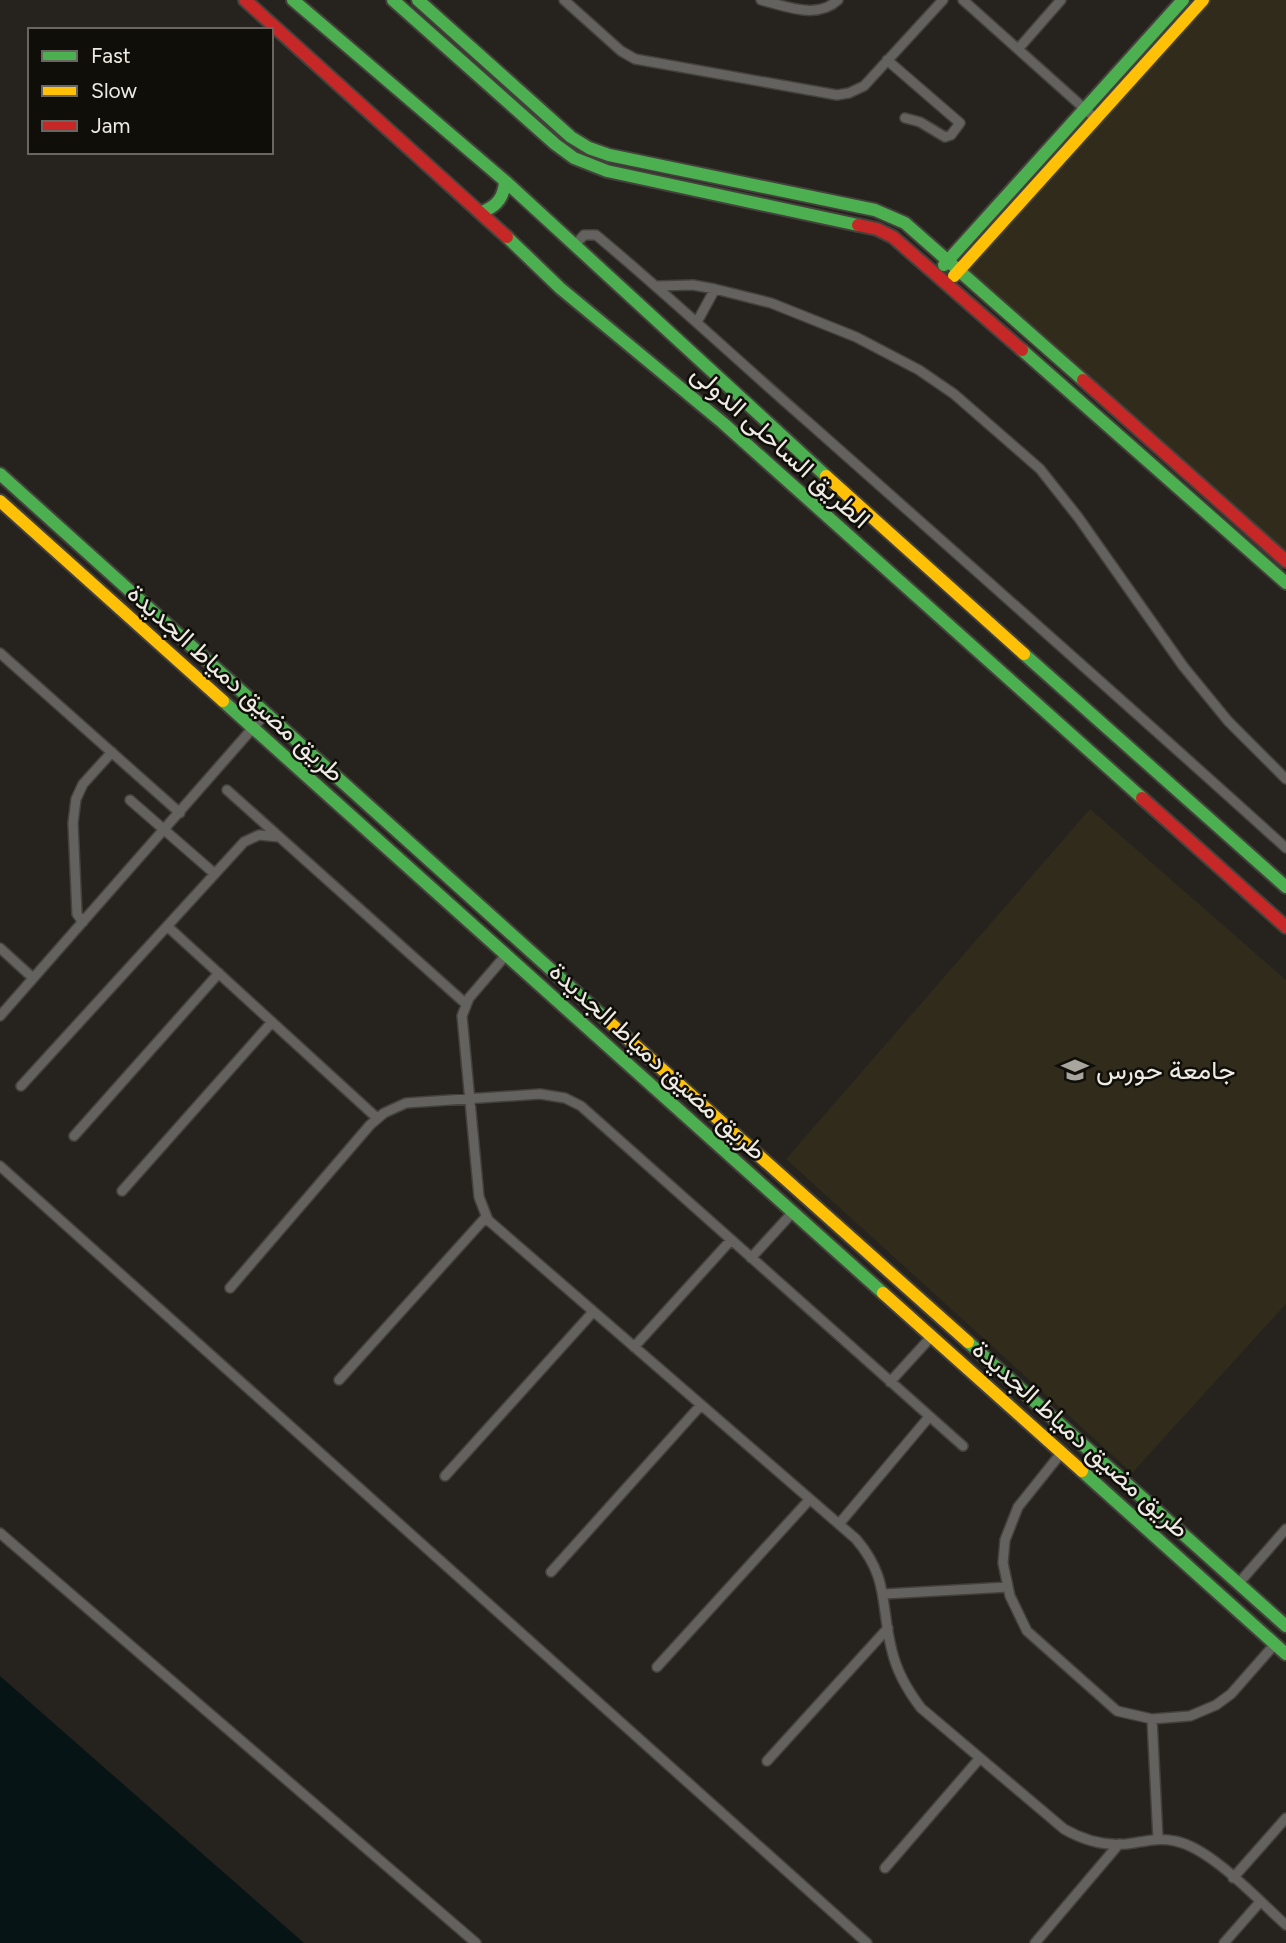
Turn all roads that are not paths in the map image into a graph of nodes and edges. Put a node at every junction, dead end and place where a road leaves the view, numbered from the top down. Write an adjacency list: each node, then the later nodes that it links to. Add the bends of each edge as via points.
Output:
1 (246, 0): 19 (main road, الطريق الساحلى الدولى)
2 (293, 0): 18 (main road, الطريق الساحلى الدولى)
3 (393, 0): 23 (main road, via 555,144 584,164 877,229)
4 (418, 0): 21 (main road, via 589,148 883,213 905,223)
5 (564, 0): 14 (street, via 621,51 646,62 837,95 864,86)
6 (761, 0): 7 (street, via 812,11)
7 (838, 0)
8 (943, 0): 14 (street)
9 (963, 0): 13 (street)
10 (1061, 0): 13 (street)
11 (1183, 0): 15 (main road)
12 (1203, 0): 17 (main road)
13 (1018, 49): 15 (street)
14 (887, 60): 16 (street, via 960,122 946,137)
15 (1085, 109): 17 (street); 21 (main road)
16 (905, 118)
17 (1096, 119): 22 (main road)
18 (505, 181): 19 (main road, via 499,201); 20 (main road, الطريق الساحلى الدولى)
19 (481, 212): 48 (main road, الطريق الساحلى الدولى, via 581,306 744,441)
20 (575, 245): 25 (street, via 584,235 596,235); 45 (main road, الطريق الساحلى الدولى, via 894,538)
21 (948, 261): 22 (main road); 23 (main road)
22 (959, 270): 24 (main road); 30 (main road)
23 (936, 274): 24 (main road)
24 (947, 284): 31 (main road)
25 (658, 286): 26 (street); 27 (street)
26 (715, 289): 27 (street); 37 (street, via 771,303 856,337 919,370 964,402 1040,469 1183,666 1228,721)
27 (697, 321): 43 (street)
28 (0, 474): 34 (main road, طريق مضيق دمياط الجديدة)
29 (0, 501): 35 (main road, طريق مضيق دمياط الجديدة)
30 (1285, 556): 31 (main road)
31 (1271, 569): 32 (main road)
32 (1285, 581)
33 (0, 653): 36 (street)
34 (266, 713): 35 (street); 53 (main road, طريق مضيق دمياط الجديدة)
35 (253, 729): 40 (street); 50 (main road, طريق مضيق دمياط الجديدة)
36 (112, 752): 40 (street); 46 (street, via 83,784 74,807 76,914)
37 (1286, 779)
38 (226, 790): 42 (street)
39 (130, 800): 41 (street)
40 (180, 813): 41 (street)
41 (165, 831): 44 (street); 46 (street)
42 (279, 837): 44 (street, via 249,839); 54 (street)
43 (1286, 848)
44 (215, 874): 47 (street)
45 (1286, 887)
46 (83, 922): 52 (street)
47 (167, 926): 51 (street); 58 (street)
48 (1286, 927)
49 (0, 948): 52 (street)
50 (506, 955): 54 (street); 55 (main road, طريق مضيق دمياط الجديدة)
51 (219, 973): 57 (street); 61 (street)
52 (33, 978): 56 (street)
53 (580, 996): 55 (main road); 79 (main road, طريق مضيق دمياط الجديدة)
54 (466, 1004): 59 (street, via 462,1022)
55 (568, 1012): 64 (main road, طريق مضيق دمياط الجديدة)
56 (0, 1016)
57 (272, 1022): 60 (street); 63 (street)
58 (20, 1086)
59 (469, 1099): 60 (street, via 406,1103); 65 (street, via 479,1197); 66 (street, via 540,1094 573,1102)
60 (377, 1118): 68 (street)
61 (74, 1136)
62 (0, 1166): 105 (street)
63 (122, 1191)
64 (793, 1212): 67 (street); 70 (main road, طريق مضيق دمياط الجديدة)
65 (486, 1217): 69 (street); 72 (street)
66 (731, 1240): 67 (street); 71 (street)
67 (751, 1258): 73 (street)
68 (230, 1288)
69 (593, 1311): 71 (street); 78 (street)
70 (932, 1336): 73 (street); 77 (main road, طريق مضيق دمياط الجديدة)
71 (634, 1347): 74 (street)
72 (340, 1380)
73 (890, 1382): 75 (street)
74 (701, 1405): 80 (street); 85 (street)
75 (929, 1417): 76 (street); 82 (street)
76 (963, 1446)
77 (1062, 1452): 81 (main road, طريق مضيق دمياط الجديدة); 87 (street, via 1012,1518 1003,1552)
78 (445, 1476)
79 (1136, 1492): 81 (main road); 86 (main road, طريق مضيق دمياط الجديدة)
80 (810, 1499): 82 (street); 93 (street)
81 (1124, 1508): 91 (main road, طريق مضيق دمياط الجديدة)
82 (839, 1524): 88 (street, via 872,1559)
83 (1286, 1529): 86 (street)
84 (0, 1533): 104 (street)
85 (551, 1572)
86 (1238, 1584): 89 (main road, طريق مضيق دمياط الجديدة)
87 (1008, 1587): 88 (street); 94 (street, via 1027,1631 1117,1711)
88 (884, 1594): 90 (street)
89 (1286, 1626)
90 (888, 1628): 95 (street, via 896,1665 914,1698); 96 (street)
91 (1275, 1644): 92 (main road, طريق مضيق دمياط الجديدة); 94 (street, via 1216,1705 1189,1716)
92 (1286, 1654)
93 (657, 1667)
94 (1152, 1719): 98 (street)
95 (980, 1758): 99 (street, via 1064,1829 1090,1840); 100 (street)
96 (767, 1761)
97 (1286, 1818): 101 (street)
98 (1158, 1839): 99 (street); 101 (street, via 1195,1848)
99 (1119, 1844): 106 (street)
100 (885, 1868)
101 (1233, 1878): 102 (street)
102 (1260, 1902): 103 (street); 107 (street)
103 (1286, 1925)
104 (476, 1943)
105 (867, 1943)
106 (1035, 1943)
107 (1224, 1943)

